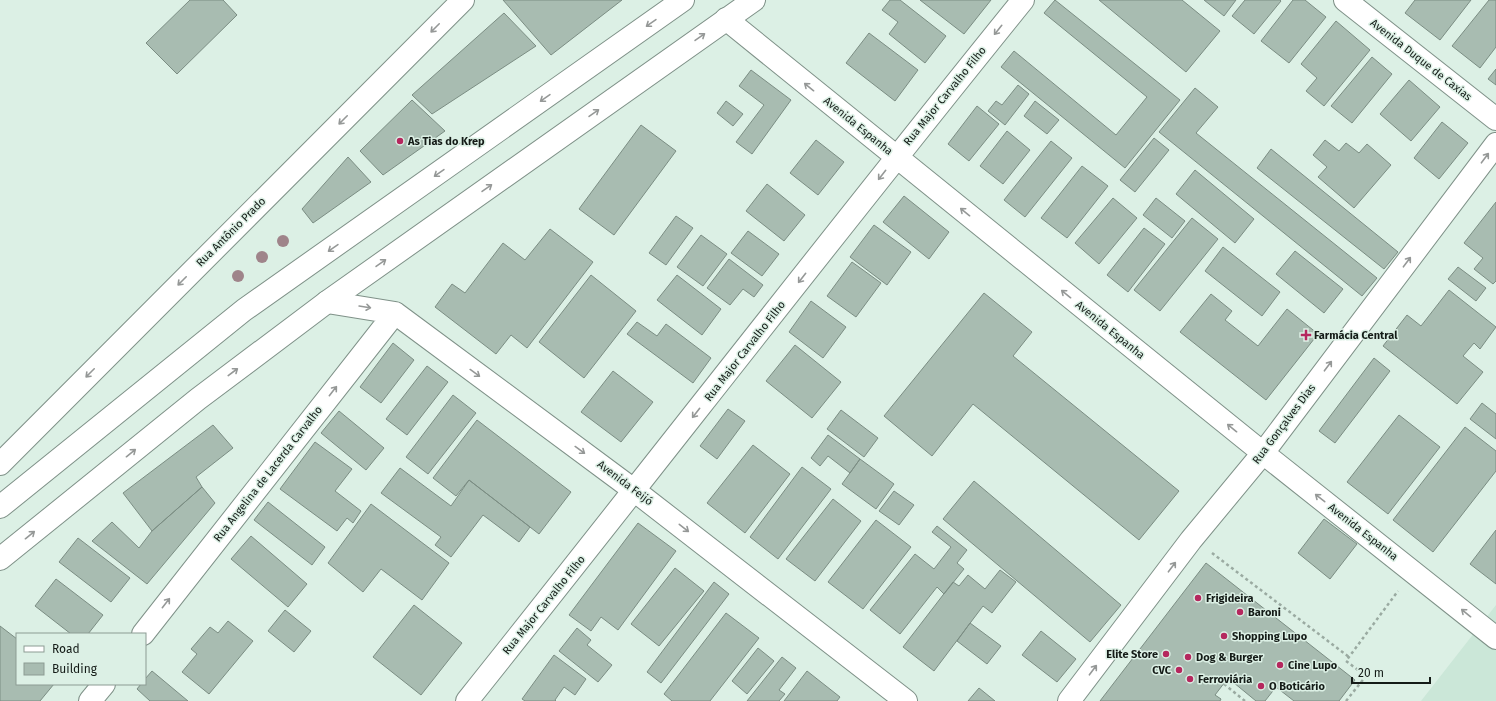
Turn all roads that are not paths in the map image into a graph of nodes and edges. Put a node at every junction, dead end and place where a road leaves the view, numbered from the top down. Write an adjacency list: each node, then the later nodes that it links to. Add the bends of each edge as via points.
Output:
1 (463, 0): 13 (street, Rua Antônio Prado, one-way to 13)
2 (683, 0): 15 (street, one-way to 15, via 244,310)
3 (754, 0): 6 (street)
4 (1023, 0): 9 (street, Rua Major Carvalho Filho, one-way to 9)
5 (1346, 0): 7 (street, Avenida Duque de Caxias)
6 (726, 19): 9 (street, Avenida Espanha, one-way to 6); 10 (street, one-way to 6)
7 (1496, 119)
8 (1496, 144): 12 (street, Rua Gonçalves Dias, one-way to 8)
9 (896, 157): 12 (street, Avenida Espanha, one-way to 9); 14 (street, Rua Major Carvalho Filho, one-way to 14)
10 (327, 302): 11 (street, Avenida Feijó, one-way to 11); 16 (street, one-way to 10, via 198,399)
11 (395, 313): 14 (street, Avenida Feijó, one-way to 14); 17 (street, Rua Angelina de Lacerda Carvalho, one-way to 11)
12 (1263, 453): 18 (street, Avenida Espanha, one-way to 12); 23 (street, Rua Gonçalves Dias, one-way to 12, via 1192,540)
13 (0, 464)
14 (635, 491): 21 (street, Rua Major Carvalho Filho); 22 (street, Avenida Feijó, one-way to 22)
15 (0, 507)
16 (0, 559)
17 (143, 633)
18 (1496, 638)
19 (103, 685): 20 (street)
20 (90, 701)
21 (467, 701)
22 (906, 701)
23 (1069, 701)

